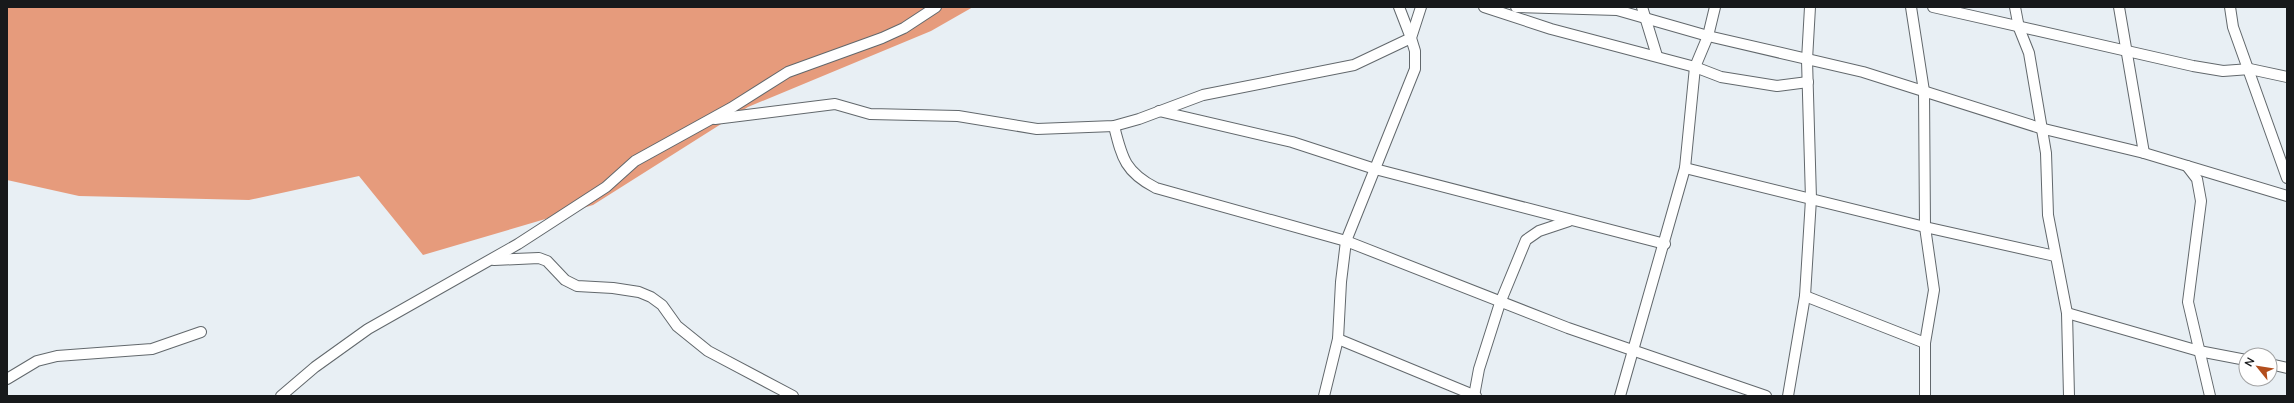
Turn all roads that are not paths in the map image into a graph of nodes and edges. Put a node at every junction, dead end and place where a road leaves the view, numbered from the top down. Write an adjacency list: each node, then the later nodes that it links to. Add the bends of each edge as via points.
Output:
1 (936, 7): 28 (street, via 904,28 882,38 788,72)
2 (1399, 7): 18 (street)
3 (1484, 7): 20 (street, via 1551,29)
4 (1516, 7): 13 (street)
5 (1642, 7): 15 (street)
6 (1714, 7): 17 (street)
7 (1810, 7): 21 (street)
8 (1911, 7): 26 (street)
9 (1933, 7): 16 (street)
10 (2015, 7): 16 (street)
11 (2119, 7): 19 (street)
12 (2230, 7): 23 (street, via 2233,26)
13 (1542, 8): 15 (street, via 1617,10)
14 (1421, 9): 18 (street)
15 (1645, 18): 17 (street); 20 (street)
16 (2019, 28): 19 (street); 30 (street, via 2029,53)
17 (1708, 36): 21 (street); 22 (street)
18 (1411, 38): 27 (street, via 1354,65 1203,95); 34 (street, via 1416,51 1415,69)
19 (2128, 53): 23 (street, via 2223,71); 31 (street)
20 (1657, 56): 22 (street)
21 (1807, 60): 25 (street); 26 (street, via 1863,72)
22 (1695, 67): 25 (street, via 1722,77 1777,86); 33 (street)
23 (2250, 69): 24 (street); 35 (street)
24 (2287, 77)
25 (1808, 82): 37 (street)
26 (1924, 91): 30 (street); 39 (street)
27 (1159, 111): 29 (street); 34 (street, via 1292,142)
28 (709, 120): 29 (street, via 835,104 870,114 958,116 1036,129); 43 (street, via 635,161 606,187)
29 (1114, 126): 40 (street, via 1124,162 1131,174 1142,182)
30 (2040, 128): 31 (street); 42 (street, via 2047,161 2046,199)
31 (2144, 153): 32 (street)
32 (2187, 166): 36 (street); 51 (street, via 2197,179 2201,201 2188,302)
33 (1685, 168): 37 (street); 41 (street)
34 (1375, 169): 38 (street); 40 (street)
35 (2287, 178)
36 (2287, 196)
37 (1811, 199): 39 (street); 44 (street)
38 (1570, 221): 41 (street); 45 (street, via 1540,230 1526,240)
39 (1925, 227): 42 (street); 49 (street, via 1934,290)
40 (1346, 241): 45 (street); 48 (street)
41 (1665, 244): 50 (street)
42 (2055, 256): 46 (street)
43 (492, 260): 54 (street, via 368,329 315,367); 55 (street, via 539,258 547,261 565,280 577,286 626,290 651,296 677,326 708,350)
44 (1805, 296): 49 (street); 60 (street)
45 (1500, 302): 50 (street); 57 (street, via 1479,369)
46 (2067, 313): 51 (street); 62 (street)
47 (201, 332): 53 (street, via 152,349 57,356 37,361)
48 (1338, 339): 56 (street); 57 (street)
49 (1925, 343): 61 (street)
50 (1633, 350): 58 (street); 59 (street)
51 (2199, 351): 52 (street); 63 (street)
52 (2238, 358)
53 (7, 379)
54 (281, 396)
55 (793, 396)
56 (1324, 396)
57 (1475, 396)
58 (1620, 396)
59 (1766, 396)
60 (1788, 396)
61 (1925, 396)
62 (2069, 396)
63 (2210, 396)

